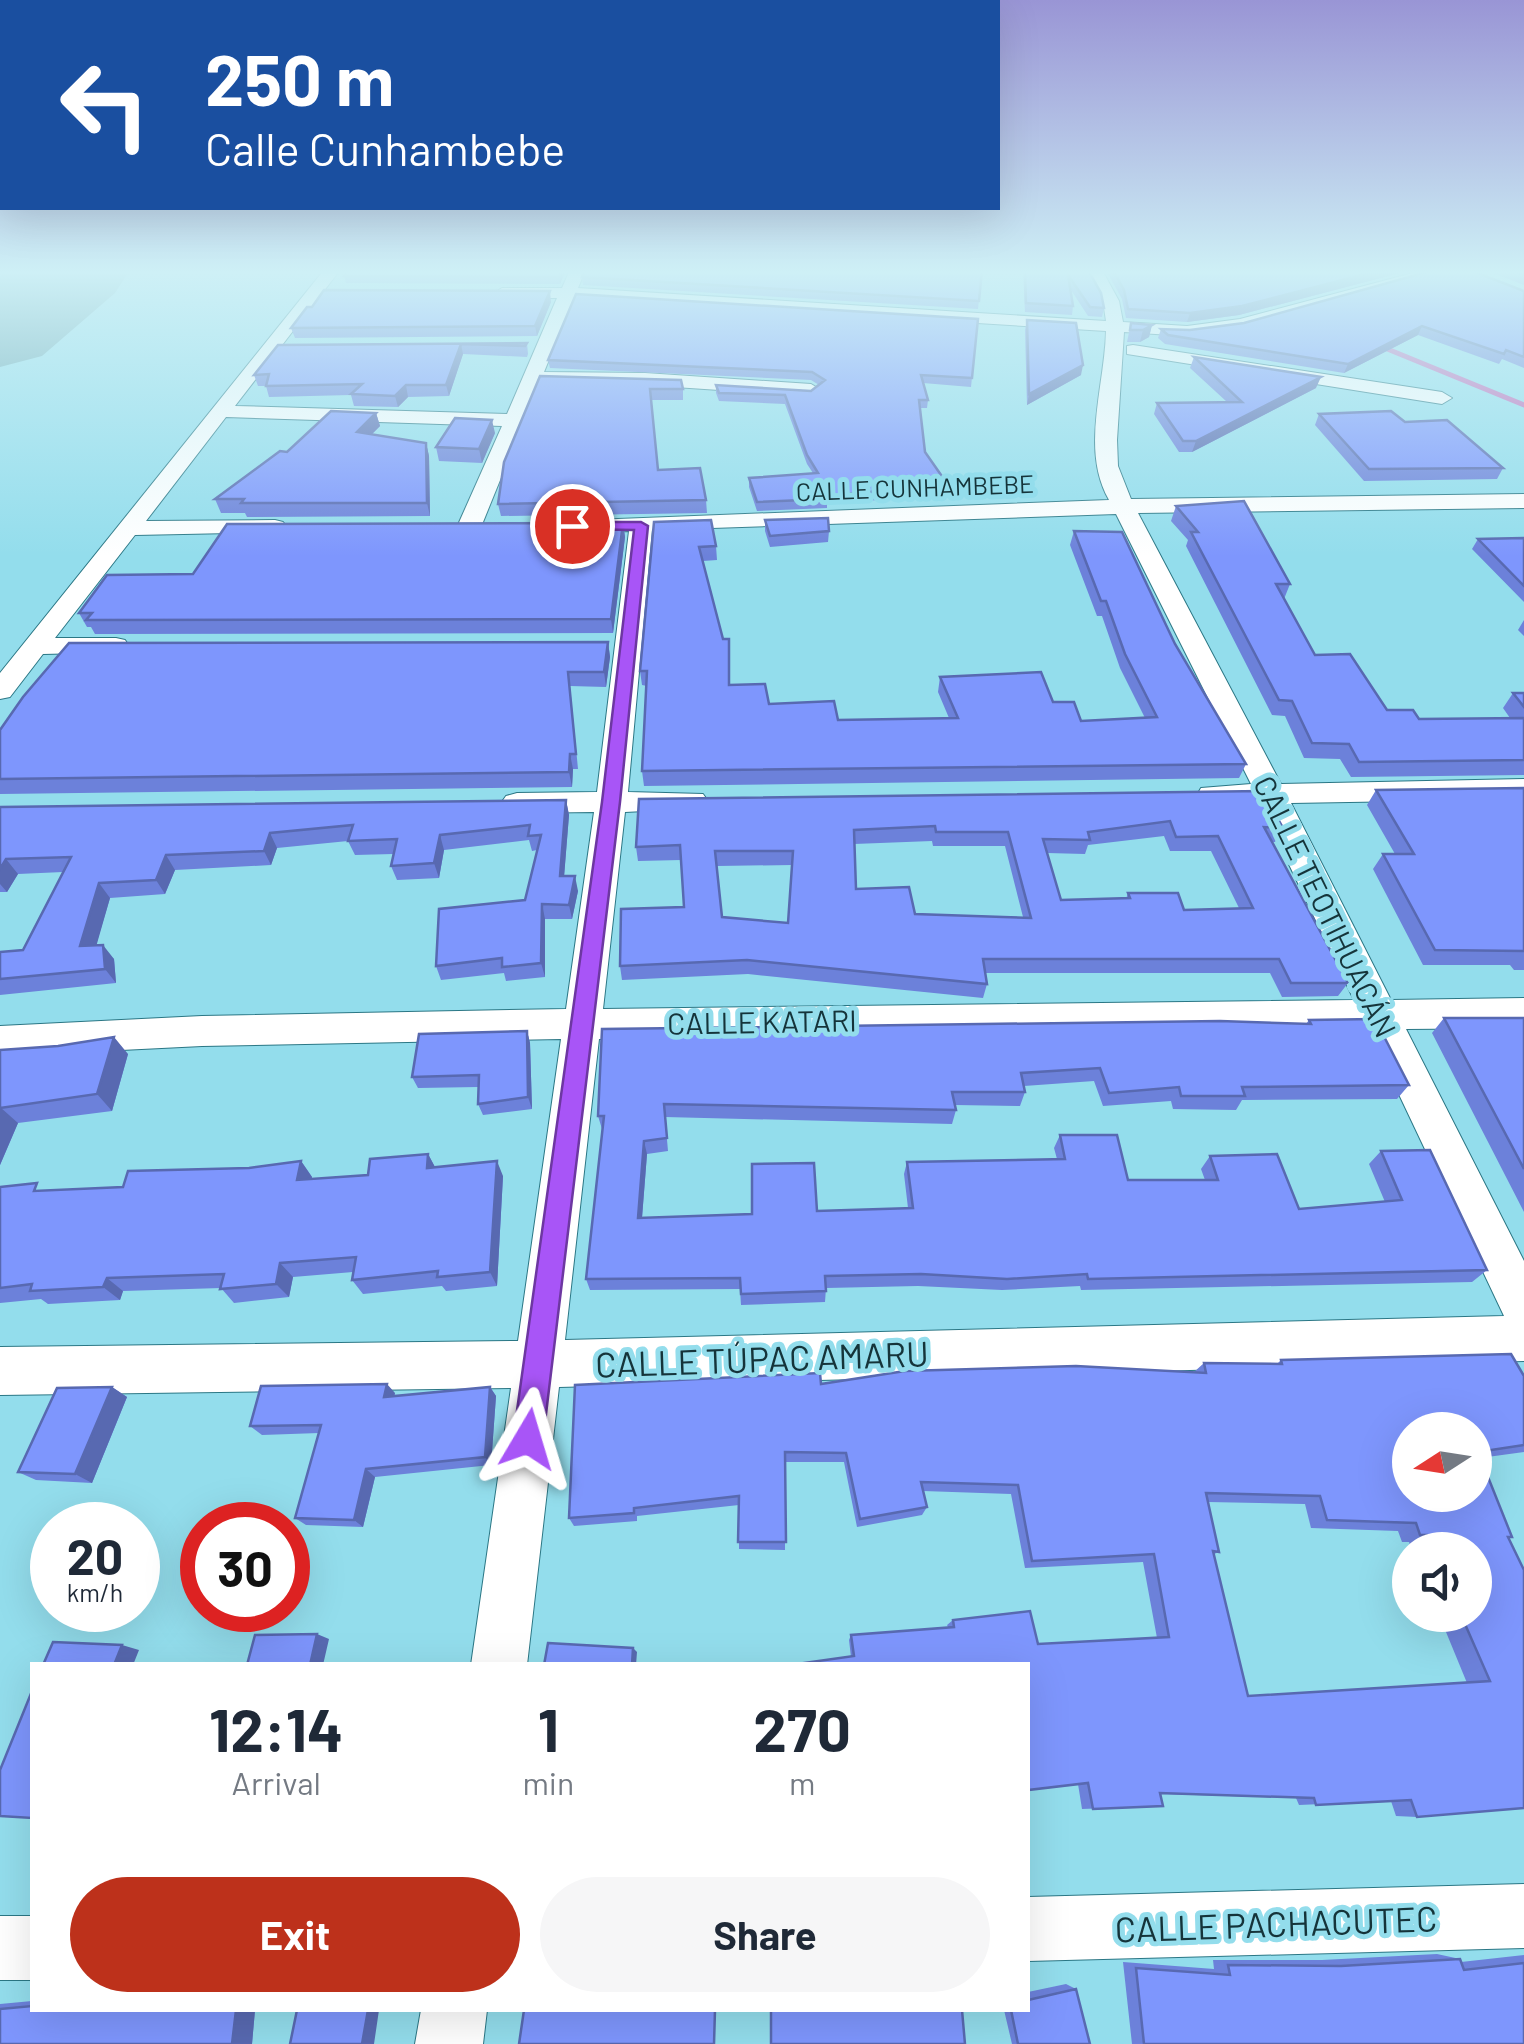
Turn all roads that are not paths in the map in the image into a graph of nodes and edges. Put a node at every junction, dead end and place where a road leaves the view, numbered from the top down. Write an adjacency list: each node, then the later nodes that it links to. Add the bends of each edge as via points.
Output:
1 (264, 365): 8 (street)
2 (534, 365): 5 (street)
3 (1112, 365): 11 (street, CALLE TEOTIHUACÁN, via 1108,482)
4 (1227, 365): 7 (street)
5 (532, 378): 6 (street); 9 (street)
6 (811, 390)
7 (1442, 398)
8 (221, 411): 9 (street); 16 (street)
9 (514, 420): 15 (street)
10 (1524, 500): 11 (street, CALLE CUNHAMBEBE)
11 (1124, 507): 13 (street, CALLE CUNHAMBEBE); 21 (street, CALLE TEOTIHUACÁN)
12 (545, 526): 13 (street, CALLE CUNHAMBEBE)
13 (641, 526): 24 (street, via 618,645)
14 (298, 527): 16 (street)
15 (469, 527)
16 (128, 528): 17 (street)
17 (35, 646): 18 (street); 19 (street)
18 (134, 646)
19 (0, 691)
20 (1524, 789): 21 (street)
21 (1272, 794): 22 (street); 27 (street, CALLE TEOTIHUACÁN)
22 (1173, 796)
23 (727, 800): 24 (street)
24 (611, 802): 25 (street); 28 (street)
25 (493, 803)
26 (1524, 1013): 27 (street, CALLE KATARI)
27 (1379, 1014): 28 (street, CALLE KATARI); 30 (street, CALLE TEOTIHUACÁN)
28 (583, 1024): 29 (street, CALLE KATARI); 32 (street)
29 (0, 1041)
30 (1524, 1308)
31 (1524, 1338): 32 (street, CALLE TÚPAC AMARU)
32 (538, 1364): 33 (street, CALLE TÚPAC AMARU); 34 (street)
33 (0, 1371)
34 (499, 1662)
35 (1524, 1916): 36 (street, CALLE PACHACUTEC)
36 (1030, 1930)
37 (0, 1948): 38 (street)
38 (30, 1948)
39 (454, 2012): 40 (street)
40 (450, 2044)

